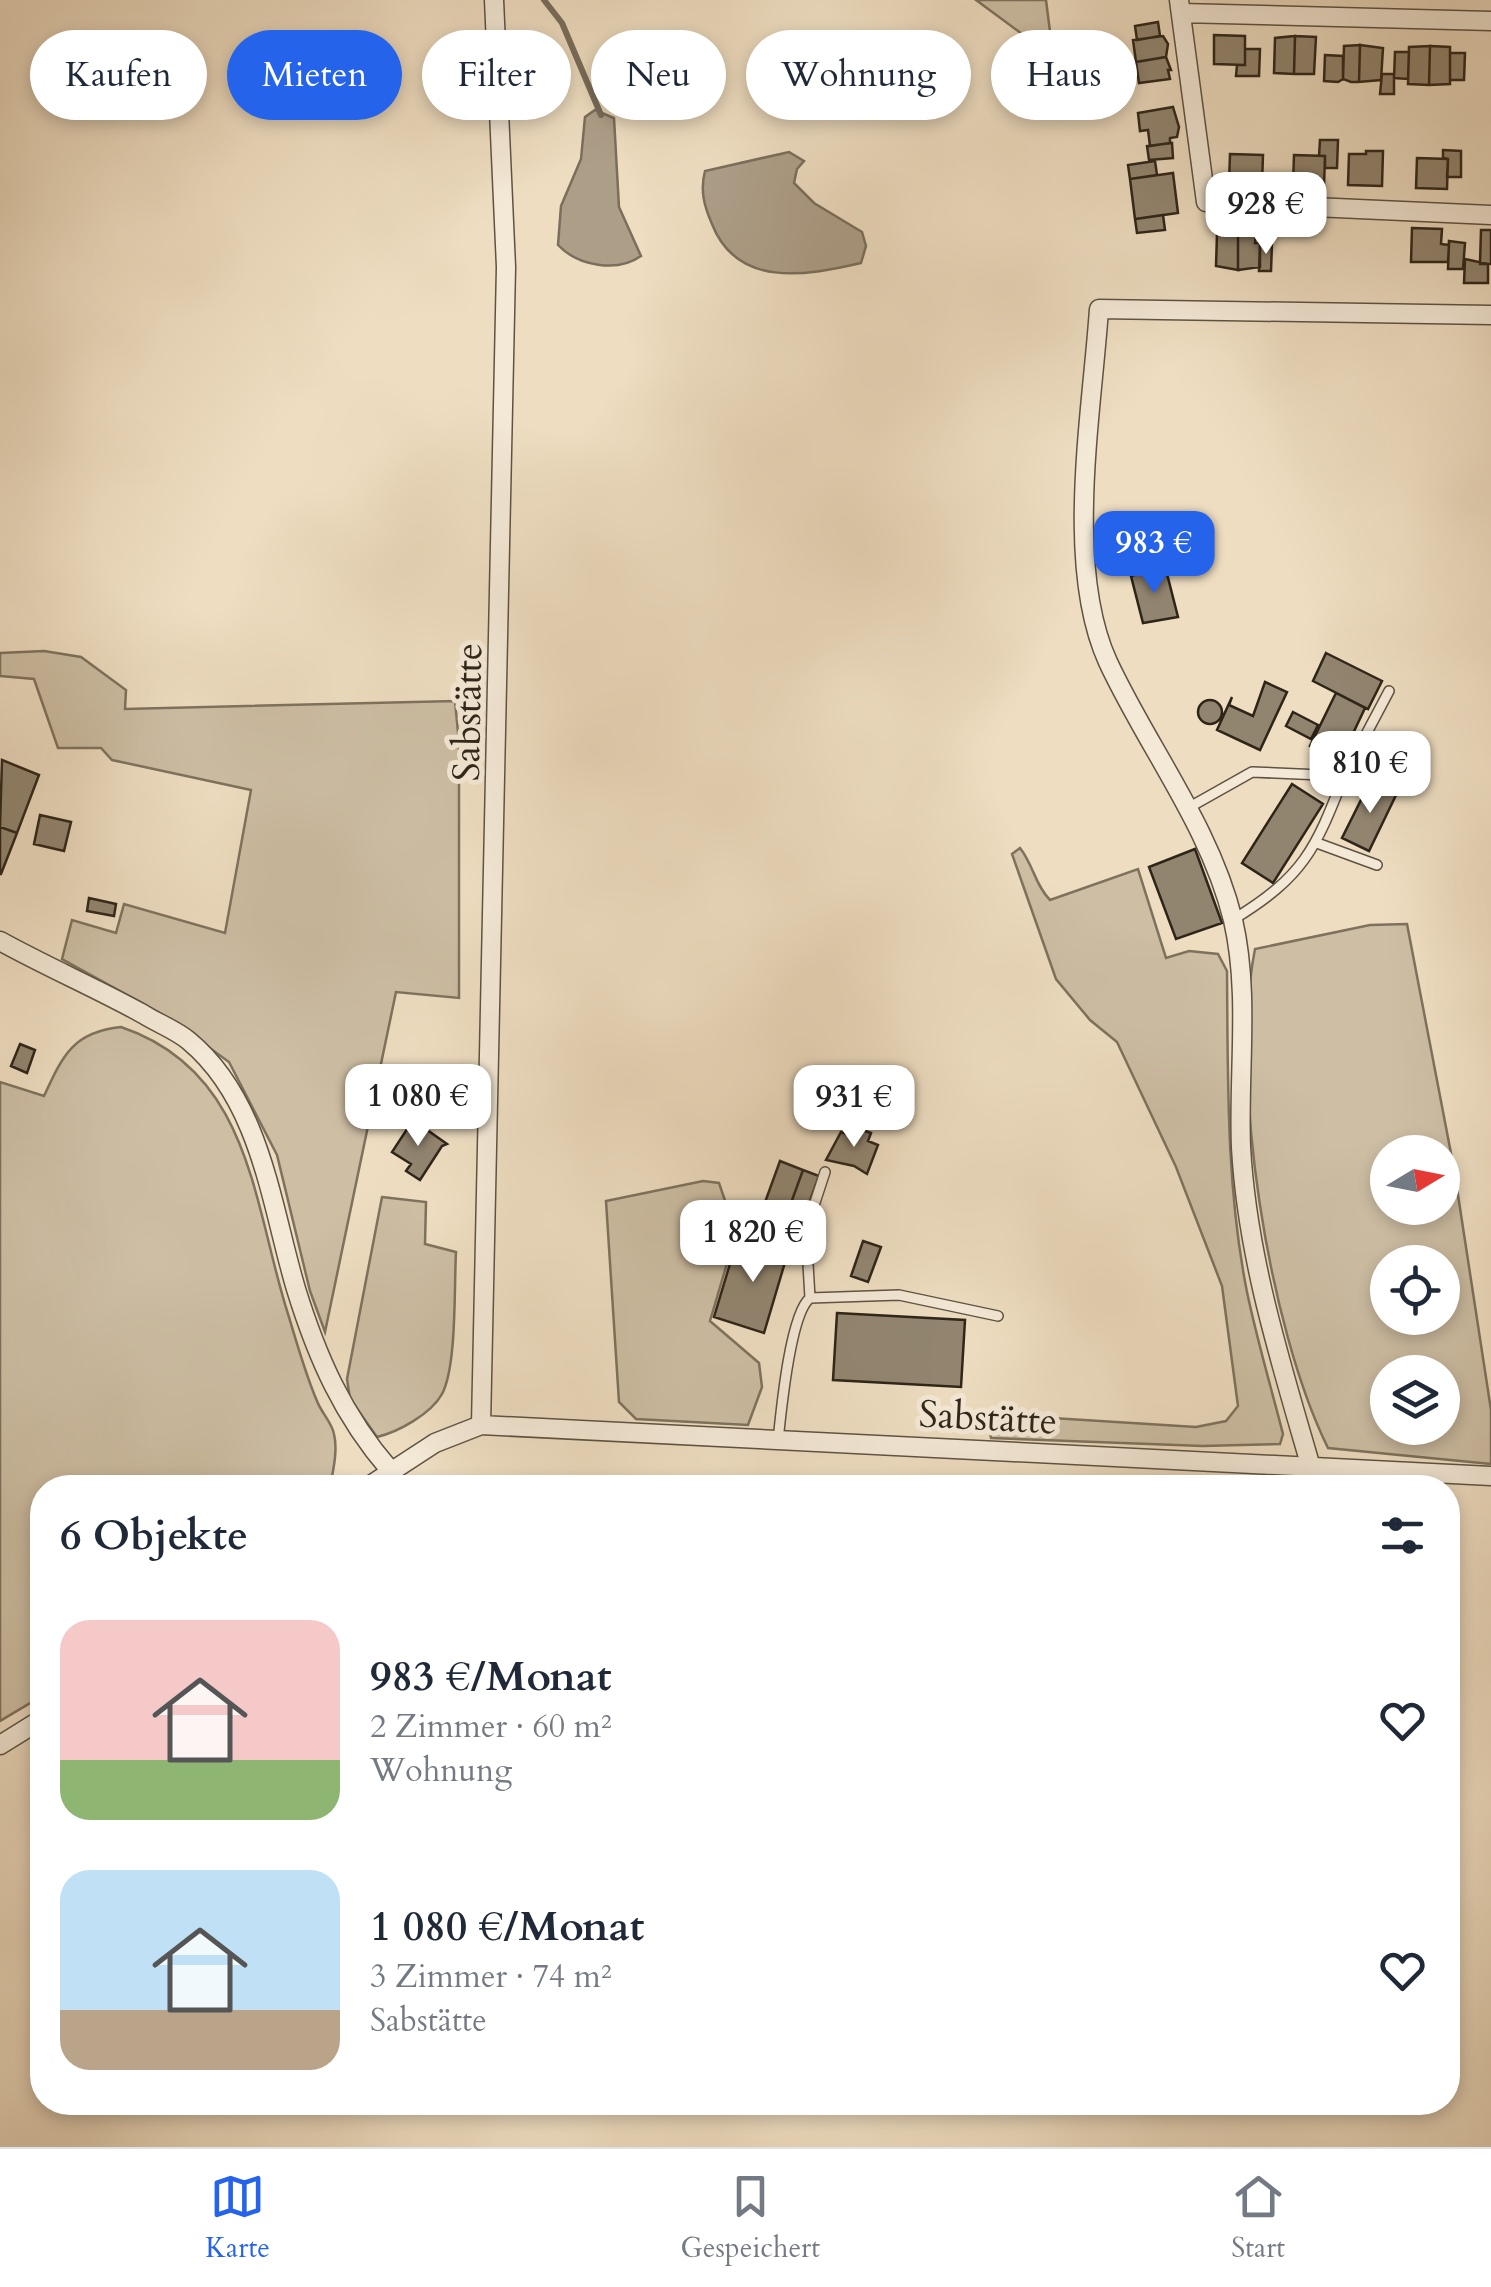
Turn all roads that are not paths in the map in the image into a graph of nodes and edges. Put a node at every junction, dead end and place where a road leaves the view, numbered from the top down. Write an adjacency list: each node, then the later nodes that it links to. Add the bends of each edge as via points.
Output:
1 (494, 0): 16 (street, Sabstätte, via 506,304)
2 (1180, 7): 3 (street); 4 (street, via 1206,202)
3 (1491, 21)
4 (1491, 214)
5 (1491, 316): 8 (street, via 1099,310 1084,526 1089,606 1108,660)
6 (1390, 690): 7 (lane)
7 (1344, 776): 8 (lane, via 1252,772); 9 (lane)
8 (1188, 808): 11 (street)
9 (1317, 843): 10 (lane); 11 (lane, via 1277,892)
10 (1378, 865)
11 (1233, 920): 18 (street, via 1240,963 1241,1150 1260,1291)
12 (0, 941): 19 (street, via 188,1040 222,1075 263,1167 333,1389)
13 (825, 1172): 14 (lane, via 806,1230)
14 (810, 1298): 15 (lane, via 899,1294); 17 (lane, via 797,1318)
15 (998, 1316)
16 (482, 1426): 17 (street, Sabstätte); 19 (street, Sabstätte)
17 (778, 1440): 18 (street, Sabstätte)
18 (1310, 1464): 21 (street, Sabstätte)
19 (390, 1470): 20 (street, Sabstätte)
20 (383, 1475)
21 (1491, 1476)
22 (30, 1726): 23 (street)
23 (0, 1745)

